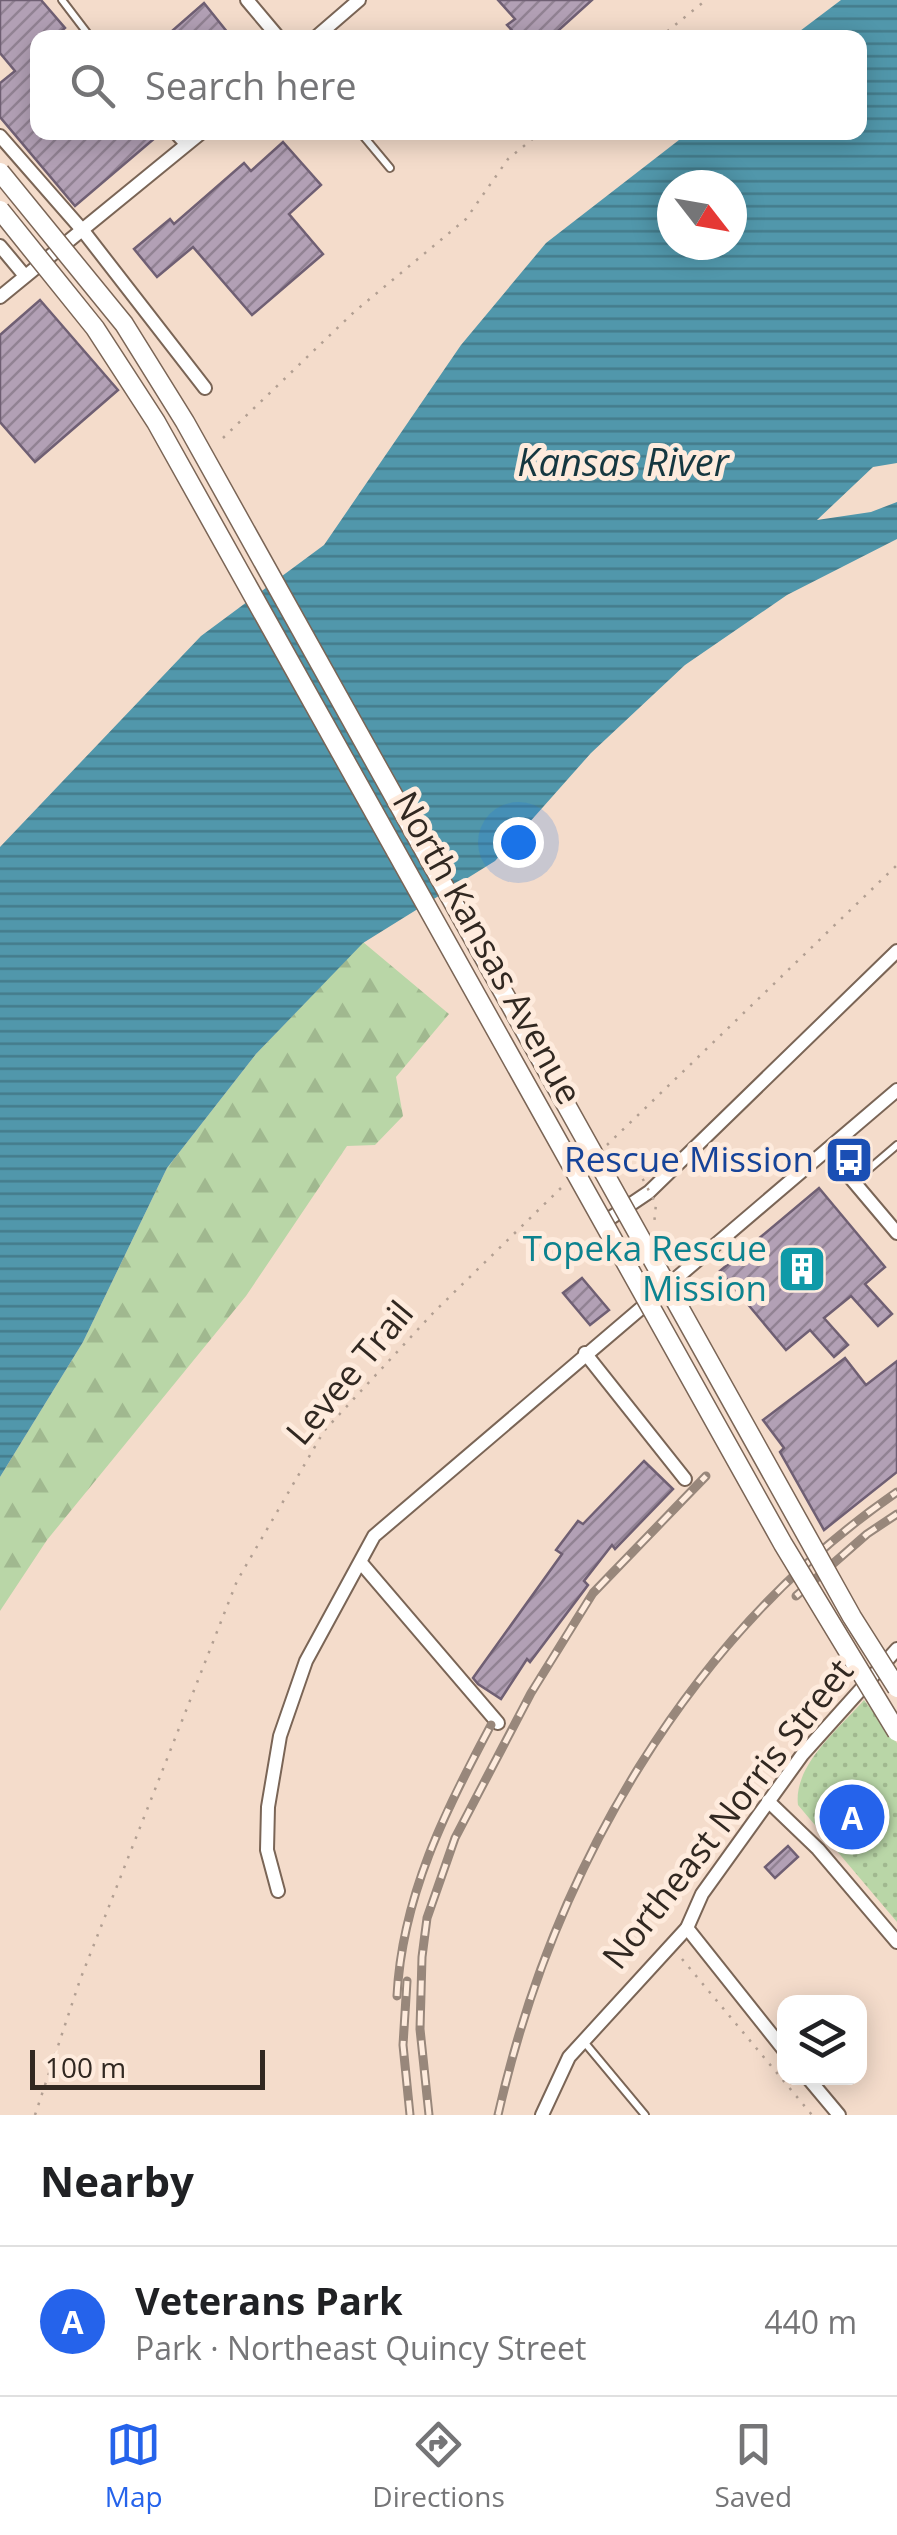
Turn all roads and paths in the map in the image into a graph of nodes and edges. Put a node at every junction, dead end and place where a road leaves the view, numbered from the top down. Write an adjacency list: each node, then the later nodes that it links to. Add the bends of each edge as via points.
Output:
1 (62, 0): 5 (lane)
2 (247, 0): 6 (street)
3 (359, 0): 7 (street)
4 (706, 0): 8 (path)
5 (85, 30)
6 (272, 30)
7 (324, 30)
8 (670, 30)
9 (0, 136): 18 (street)
10 (179, 140): 14 (lane)
11 (193, 140): 14 (street)
12 (367, 140): 15 (lane)
13 (531, 140): 23 (path, via 508,158 466,219 354,312)
14 (185, 147): 18 (street)
15 (390, 168)
16 (0, 172): 32 (main road, North Kansas Avenue, bridge, via 124,324 186,422)
17 (0, 210): 33 (main road, North Kansas Avenue, bridge, via 85,314 156,422)
18 (84, 232): 20 (street); 22 (street)
19 (0, 246): 20 (street)
20 (25, 276): 21 (street)
21 (0, 297)
22 (205, 388)
23 (223, 438)
24 (897, 865): 28 (path)
25 (897, 951): 32 (street)
26 (897, 1090): 29 (street)
27 (897, 1145): 31 (lane)
28 (602, 1149)
29 (827, 1150): 31 (street); 35 (street)
30 (574, 1176): 50 (path, Levee Trail, via 434,1312 324,1432 247,1564 80,1980)
31 (854, 1182): 34 (street)
32 (624, 1209): 33 (street, bridge); 39 (main road, North Kansas Avenue, bridge)
33 (603, 1222): 41 (main road, North Kansas Avenue, bridge, via 838,1642)
34 (897, 1233)
35 (585, 1354): 36 (street); 37 (street, via 374,1536)
36 (685, 1479)
37 (362, 1564): 40 (street); 43 (street, via 306,1661 280,1736 266,1850)
38 (897, 1649): 42 (street, Northeast Norris Street)
39 (897, 1688)
40 (498, 1722)
41 (897, 1732)
42 (768, 1801): 44 (street, Northeast Norris Street, via 702,1894); 45 (street)
43 (278, 1891)
44 (686, 1928): 46 (street, Northeast Norris Street); 47 (street)
45 (897, 1942)
46 (672, 1945): 48 (street, Northeast Norris Street); 53 (path)
47 (777, 2041)
48 (584, 2042): 51 (street, Northeast Norris Street); 52 (lane)
49 (814, 2085): 54 (street)
50 (35, 2115)
51 (542, 2115)
52 (645, 2115)
53 (812, 2115)
54 (839, 2115)

